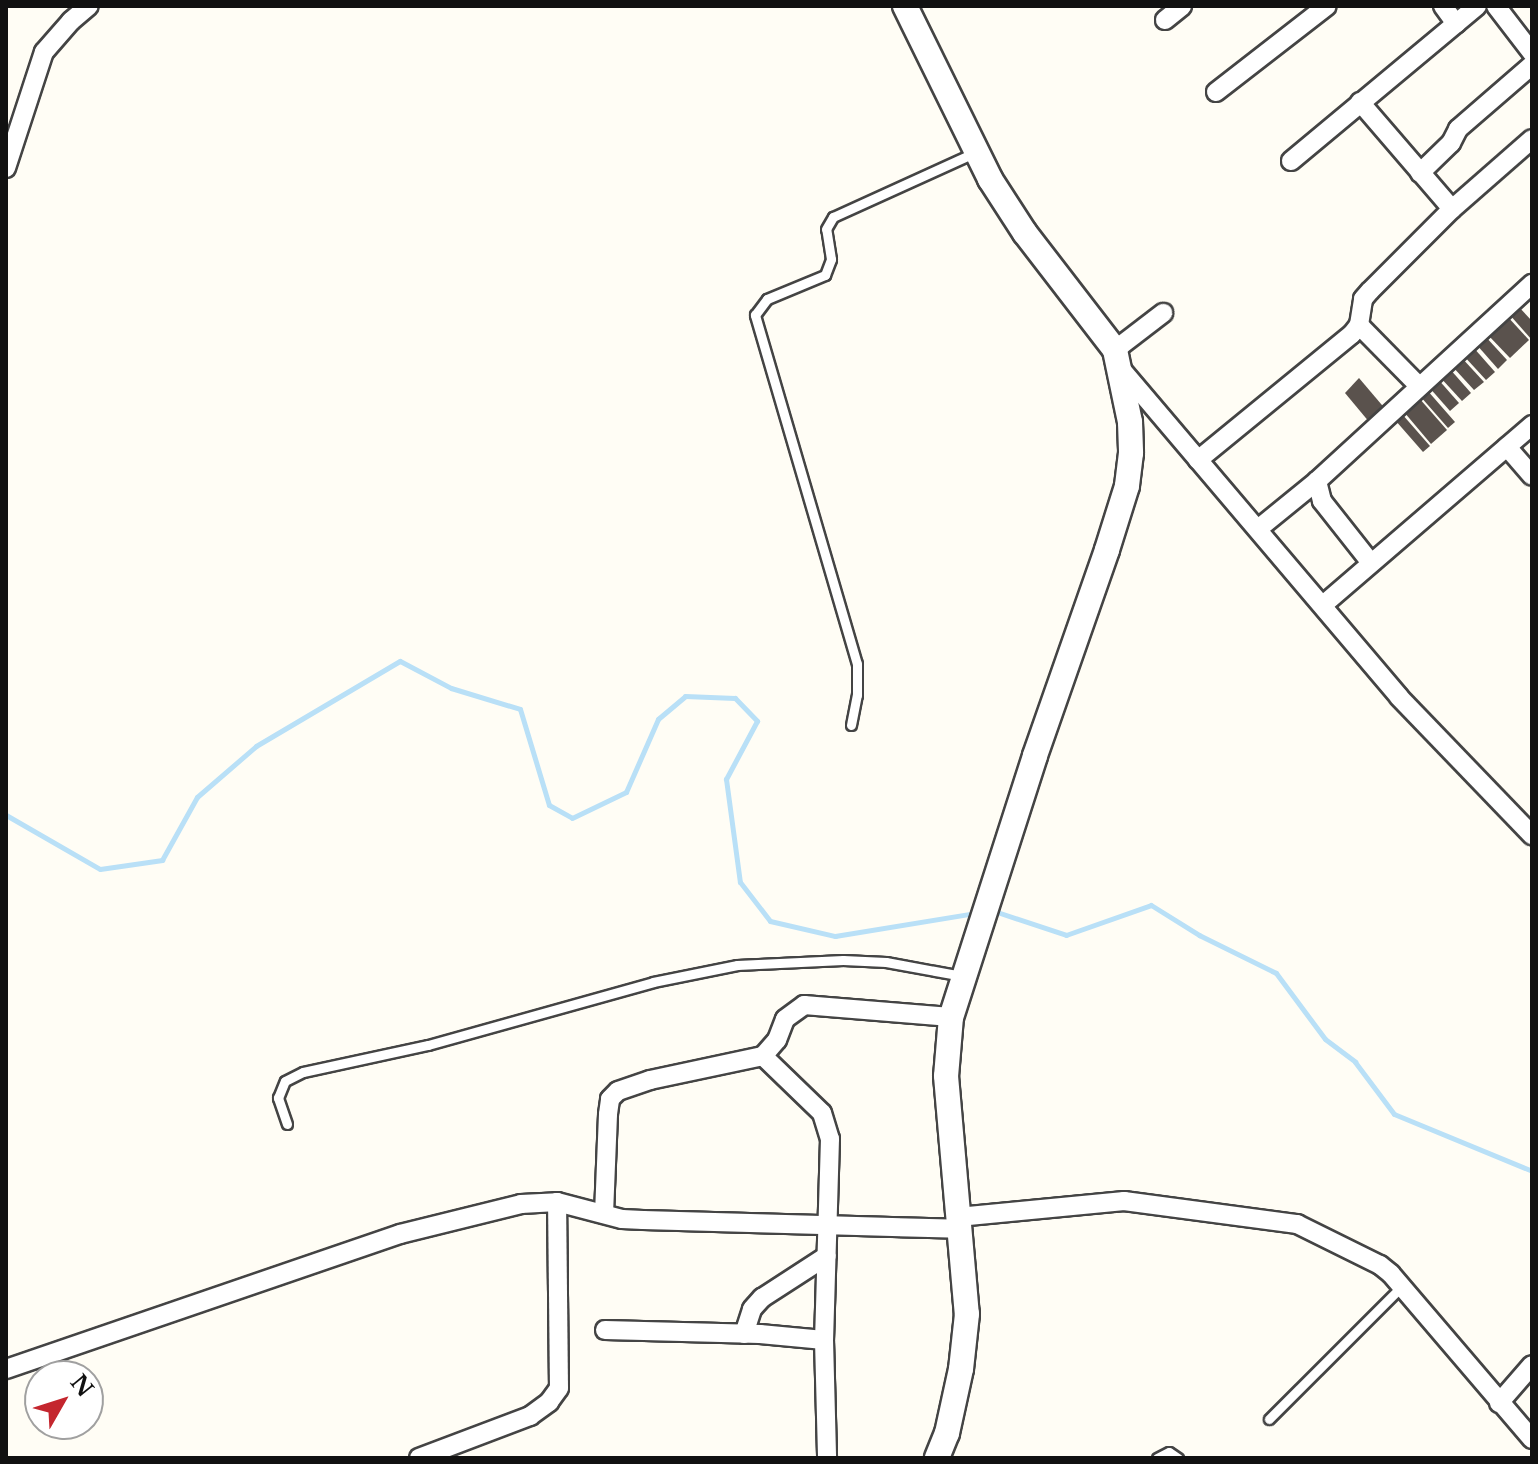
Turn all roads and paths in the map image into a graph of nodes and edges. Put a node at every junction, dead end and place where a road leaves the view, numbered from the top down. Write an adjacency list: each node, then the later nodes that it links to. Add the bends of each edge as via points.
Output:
1 (89, 6): 17 (street, via 44,52)
2 (905, 6): 15 (street)
3 (1182, 6): 8 (street)
4 (1327, 6): 12 (street)
5 (1443, 6): 9 (street)
6 (1477, 6): 9 (street)
7 (1496, 6): 10 (street)
8 (1165, 20)
9 (1456, 24): 13 (street)
10 (1532, 53)
11 (1532, 65): 18 (street, via 1458,129)
12 (1216, 92)
13 (1360, 102): 16 (street); 18 (street)
14 (1532, 139): 19 (street)
15 (977, 152): 23 (street, via 1025,233); 33 (lane, via 833,217 826,229 831,259 825,275 767,299 755,315 857,664)
16 (1291, 161)
17 (6, 168)
18 (1420, 173): 19 (street)
19 (1452, 209): 22 (street, via 1363,299)
20 (1532, 284): 24 (street)
21 (1163, 313): 23 (street)
22 (1359, 325): 24 (street); 27 (street)
23 (1117, 359): 27 (street); 35 (street, via 1130,422 1127,486)
24 (1419, 386): 29 (street)
25 (1532, 425): 26 (street)
26 (1507, 447): 28 (street); 31 (street)
27 (1198, 460): 30 (street)
28 (1532, 476)
29 (1317, 481): 30 (street); 31 (street, via 1322,501)
30 (1258, 529): 32 (street)
31 (1371, 563): 32 (street)
32 (1323, 605): 34 (street, via 1399,697)
33 (851, 725)
34 (1532, 835)
35 (965, 977): 36 (street); 38 (lane, via 843,960 737,965 667,979 428,1045 303,1072 285,1081 278,1098)
36 (951, 1017): 37 (street, via 804,1005 785,1019); 41 (street, via 946,1076)
37 (763, 1056): 40 (street, via 618,1091 610,1099); 42 (street, via 826,1121)
38 (287, 1124)
39 (557, 1202): 40 (street); 49 (street, via 490,1209 400,1234); 53 (street, via 559,1388 530,1416)
40 (604, 1214): 42 (street)
41 (958, 1223): 42 (street); 44 (street, via 1124,1201 1277,1221 1297,1224 1380,1265); 55 (street, via 967,1314 961,1369)
42 (829, 1227): 43 (street)
43 (827, 1256): 46 (street, via 762,1298 752,1309); 47 (street)
44 (1401, 1287): 50 (street); 51 (lane)
45 (605, 1330): 46 (street)
46 (744, 1334): 47 (street)
47 (824, 1340): 54 (street)
48 (1532, 1365): 50 (street)
49 (6, 1369)
50 (1499, 1403): 52 (street)
51 (1269, 1419)
52 (1532, 1439)
53 (419, 1458)
54 (827, 1458)
55 (937, 1458)
56 (1157, 1458): 57 (lane, via 1169,1452)
57 (1178, 1458)

